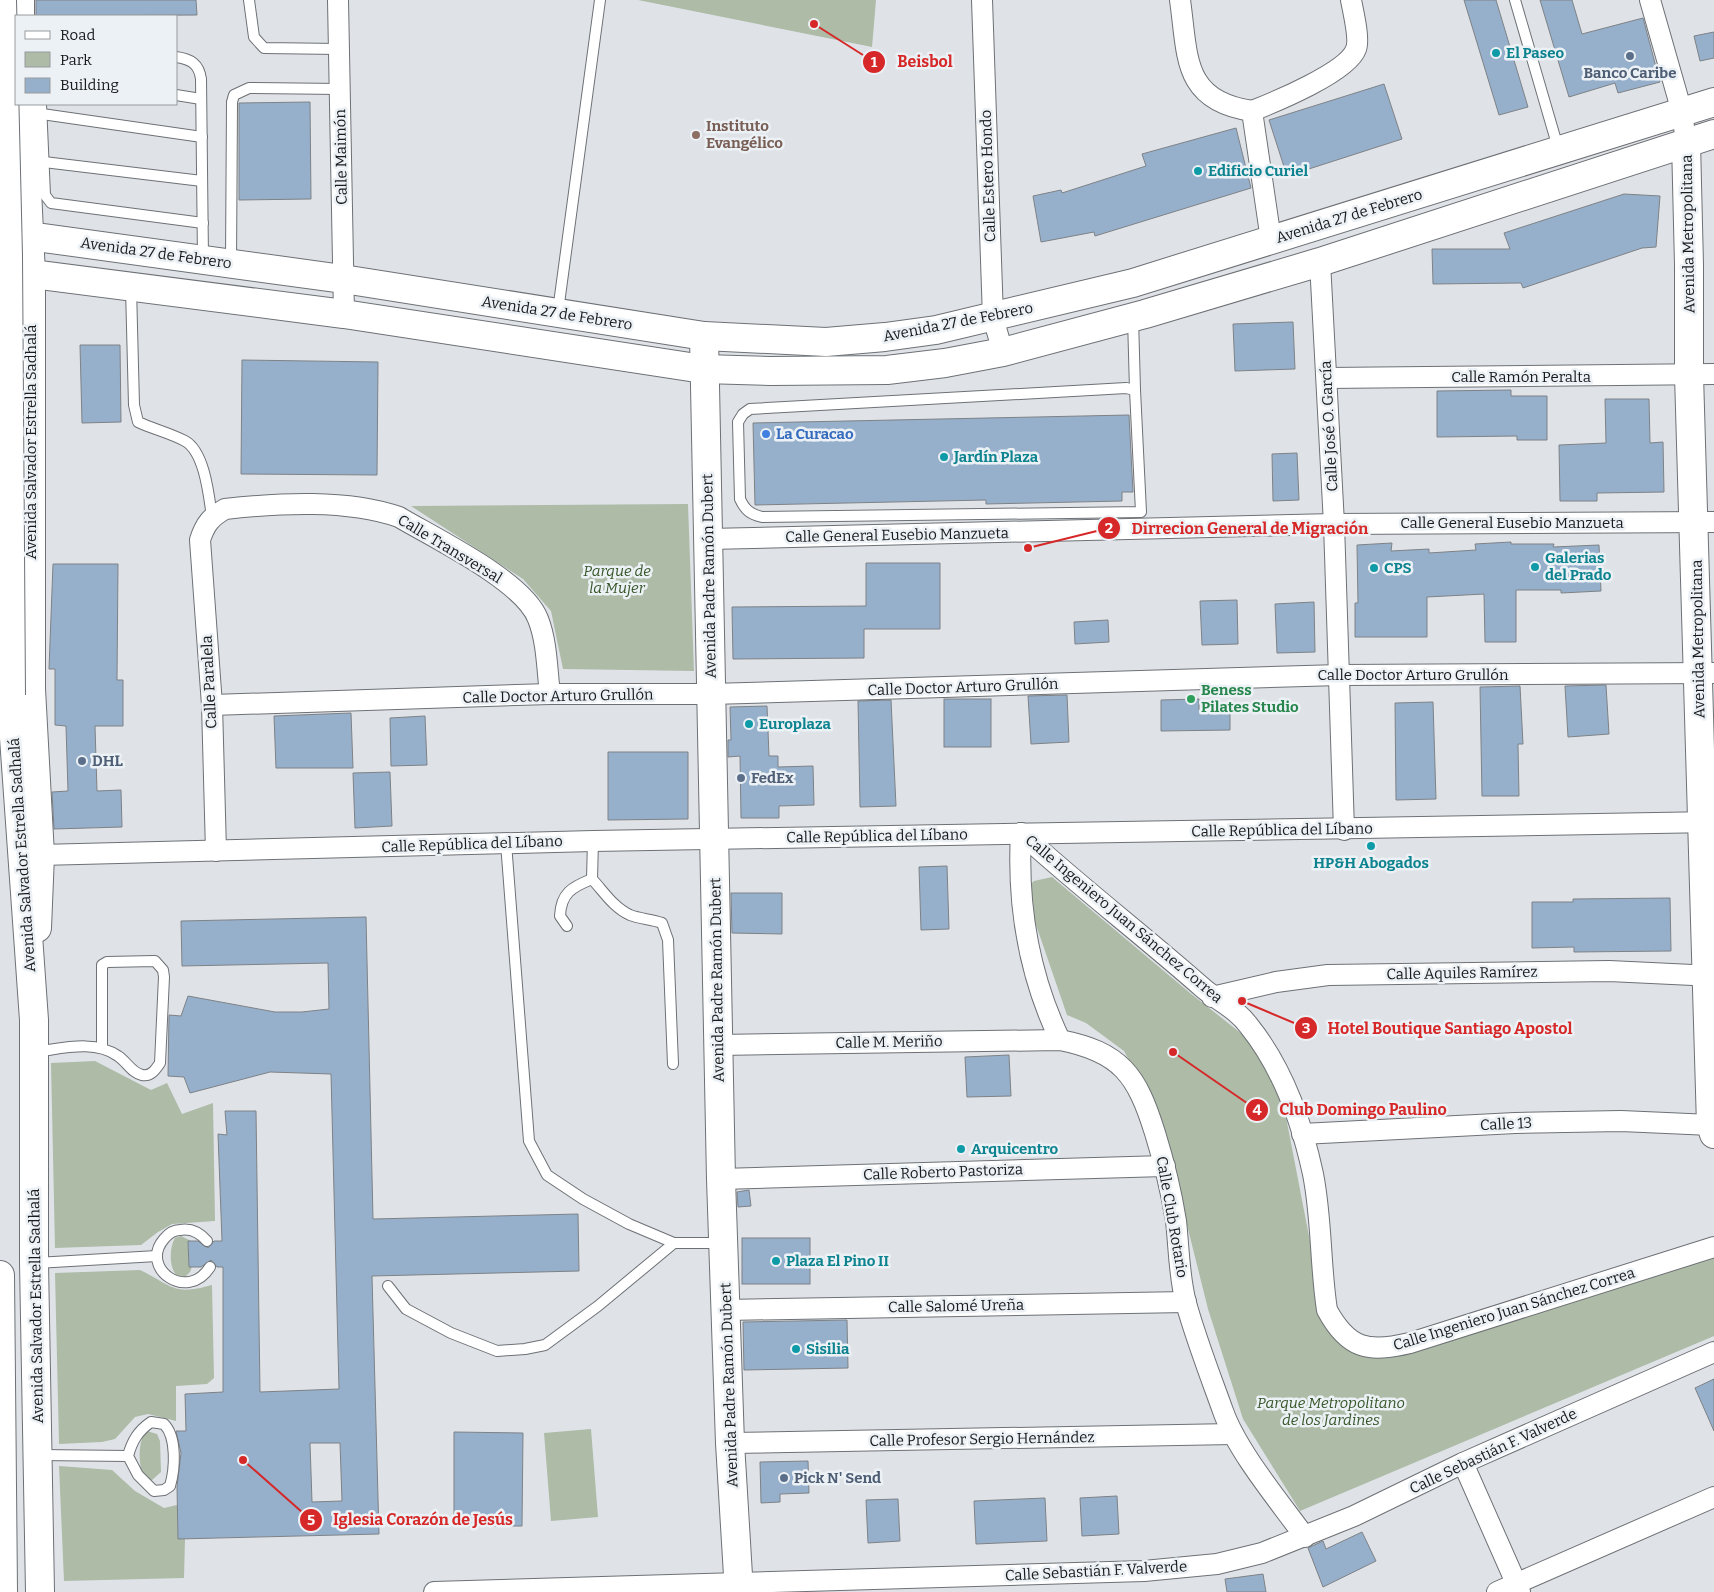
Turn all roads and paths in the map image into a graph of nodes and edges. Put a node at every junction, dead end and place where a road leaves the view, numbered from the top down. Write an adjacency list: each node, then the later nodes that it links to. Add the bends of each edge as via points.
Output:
1 (2, 0): 69 (main road, Avenida Salvador Estrella Sadhalá, bridge, via 12,695)
2 (20, 0): 11 (main road)
3 (249, 0): 12 (lane, via 254,37 264,48)
4 (338, 0): 12 (street, Calle Maimón)
5 (600, 0): 38 (lane)
6 (982, 0): 41 (street, Calle Estero Hondo)
7 (1180, 0): 19 (street, via 1191,70 1198,85 1218,102 1231,108)
8 (1351, 0): 19 (street, via 1357,49 1350,59 1339,69 1277,101)
9 (1515, 0): 24 (lane)
10 (1650, 0): 20 (street)
11 (20, 15)
12 (339, 50): 14 (street, Calle Maimón)
13 (178, 58): 16 (lane, via 194,63 200,70)
14 (340, 89): 33 (lane, via 249,88 234,94); 36 (street, Calle Maimón)
15 (178, 95): 16 (lane)
16 (201, 99): 22 (lane)
17 (1714, 102): 20 (main road, Avenida 27 de Febrero)
18 (35, 107): 22 (lane); 25 (lane); 29 (main road, Avenida Salvador Estrella Sadhalá)
19 (1252, 110): 30 (street)
20 (1682, 112): 23 (street); 24 (main road, Avenida 27 de Febrero)
21 (1714, 134): 23 (main road)
22 (202, 137): 26 (lane)
23 (1686, 142): 32 (main road); 45 (main road, Avenida Metropolitana, via 1689,255)
24 (1559, 152): 30 (main road, Avenida 27 de Febrero)
25 (44, 162): 26 (lane); 27 (lane, via 45,195 56,205)
26 (202, 180): 27 (lane)
27 (203, 223): 31 (lane)
28 (0, 232): 29 (main road, Avenida 27 de Febrero)
29 (29, 236): 31 (main road, Avenida 27 de Febrero); 35 (main road, Avenida Salvador Estrella Sadhalá)
30 (1271, 240): 41 (main road, Avenida 27 de Febrero, via 1133,283)
31 (204, 260): 33 (main road, Avenida 27 de Febrero)
32 (1320, 262): 40 (main road); 46 (street, Calle José O. García)
33 (231, 264): 36 (main road, Avenida 27 de Febrero)
34 (0, 270): 35 (main road)
35 (31, 275): 37 (main road); 64 (main road, Avenida Salvador Estrella Sadhalá, via 31,689)
36 (344, 279): 38 (main road, Avenida 27 de Febrero); 39 (street, Calle Maimón)
37 (130, 287): 39 (main road); 48 (lane, via 134,405 138,422 187,442 199,459 207,482)
38 (558, 313): 42 (main road, Avenida 27 de Febrero)
39 (344, 314): 44 (main road)
40 (1133, 317): 43 (main road); 47 (lane)
41 (993, 318): 42 (main road, Avenida 27 de Febrero, via 886,337 826,342); 43 (street, Calle Estero Hondo)
42 (704, 336): 44 (main road, Avenida Padre Ramón Dubert)
43 (1003, 352): 44 (main road, via 887,370)
44 (704, 369): 51 (main road, Avenida Padre Ramón Dubert)
45 (1702, 375): 46 (street, Calle Ramón Peralta); 49 (main road, Avenida Metropolitana)
46 (1327, 378): 50 (street, Calle José O. García)
47 (1135, 390): 47 (lane, via 750,409 738,422 740,499 744,509 762,517 1141,512)
48 (212, 517): 54 (street, Calle Transversal, via 225,509 240,507 330,504 398,516 493,573 526,599 541,627); 56 (street, Calle Paralela, via 200,540)
49 (1704, 522): 50 (street, Calle General Eusebio Manzueta); 52 (main road, Avenida Metropolitana)
50 (1334, 524): 51 (street, Calle General Eusebio Manzueta); 53 (street, Calle José O. García)
51 (710, 539): 55 (main road, Avenida Padre Ramón Dubert)
52 (1707, 674): 53 (street, Calle Doctor Arturo Grullón); 57 (main road, Avenida Metropolitana)
53 (1340, 675): 55 (street, Calle Doctor Arturo Grullón); 58 (street, Calle José O. García)
54 (550, 694): 55 (street, Calle Doctor Arturo Grullón); 56 (street, Calle Doctor Arturo Grullón)
55 (711, 694): 60 (main road, Avenida Padre Ramón Dubert)
56 (212, 705): 63 (street, Calle Paralela)
57 (1708, 822): 58 (street, Calle República del Líbano); 67 (main road, Avenida Metropolitana)
58 (1344, 830): 59 (street, Calle República del Líbano)
59 (1021, 833): 60 (street, Calle República del Líbano); 68 (street, Calle Ingeniero Juan Sánchez Correa, via 1145,936); 70 (street, via 1023,922 1042,995)
60 (714, 839): 61 (street, Calle República del Líbano); 71 (main road, Avenida Padre Ramón Dubert)
61 (593, 841): 62 (street, Calle República del Líbano); 65 (lane)
62 (506, 843): 63 (street, Calle República del Líbano); 80 (lane, via 529,1140 547,1175 606,1211)
63 (216, 851): 64 (street, Calle República del Líbano)
64 (40, 855): 69 (main road, Avenida Salvador Estrella Sadhalá)
65 (592, 879): 66 (lane, via 568,892 561,902 560,916); 74 (lane, via 617,908 632,916 648,917 662,923 668,940)
66 (567, 926)
67 (1709, 976): 68 (street, Calle Aquiles Ramírez, via 1609,971 1328,975 1276,982); 75 (main road, Avenida Metropolitana)
68 (1212, 997): 76 (street, Calle Ingeniero Juan Sánchez Correa, via 1234,1009 1264,1046)
69 (34, 1020): 73 (main road, Avenida Salvador Estrella Sadhalá)
70 (1060, 1040): 71 (street, Calle M. Meriño); 77 (street, Calle Club Rotario, via 1095,1049 1128,1073 1138,1086)
71 (718, 1045): 78 (main road, Avenida Padre Ramón Dubert)
72 (102, 1048): 72 (lane, via 119,1056 144,1076 152,1074 160,1064 164,977 163,970 155,961 107,962 102,966); 73 (lane, via 78,1047)
73 (33, 1053): 84 (main road, Avenida Salvador Estrella Sadhalá)
74 (673, 1064)
75 (1712, 1130): 76 (street, Calle 13, via 1621,1121)
76 (1302, 1134): 82 (street, Calle Ingeniero Juan Sánchez Correa, via 1313,1175 1327,1310 1337,1329 1362,1347 1389,1348 1410,1343)
77 (1165, 1166): 78 (street, Calle Roberto Pastoriza); 88 (street, Calle Club Rotario)
78 (720, 1179): 81 (main road, Avenida Padre Ramón Dubert)
79 (207, 1242): 83 (lane, via 202,1235 191,1230 179,1230 168,1234 160,1244)
80 (674, 1243): 81 (lane); 87 (lane, via 545,1345 525,1349 497,1351 451,1332 406,1308)
81 (724, 1243): 89 (main road, Avenida Padre Ramón Dubert)
82 (1714, 1247)
83 (157, 1256): 84 (lane); 85 (lane, via 167,1277 178,1282 190,1283 201,1278)
84 (34, 1263): 94 (main road, Avenida Salvador Estrella Sadhalá)
85 (210, 1267)
86 (0, 1275): 90 (main road)
87 (388, 1286)
88 (1186, 1302): 89 (street, Calle Salomé Ureña); 92 (street, Calle Club Rotario)
89 (726, 1310): 93 (main road, Avenida Padre Ramón Dubert)
90 (1, 1320): 101 (main road)
91 (1714, 1352): 96 (street, Calle Sebastián F. Valverde)
92 (1233, 1434): 93 (street, Calle Profesor Sergio Hernández); 98 (street, Calle Club Rotario)
93 (730, 1443): 99 (main road, Avenida Padre Ramón Dubert)
94 (38, 1455): 95 (lane); 102 (main road, Avenida Salvador Estrella Sadhalá)
95 (128, 1456): 95 (lane, via 138,1475 154,1491 170,1486 171,1435 164,1424 151,1422 142,1428)
96 (1463, 1462): 98 (street, Calle Sebastián F. Valverde); 100 (street)
97 (1714, 1497): 100 (street)
98 (1305, 1537): 99 (street, Calle Sebastián F. Valverde, via 1262,1554 1217,1564 1144,1571)
99 (738, 1587): 103 (street, Calle Sebastián F. Valverde)
100 (1518, 1588): 104 (street)
101 (3, 1592)
102 (40, 1592)
103 (434, 1592)
104 (1497, 1592)

